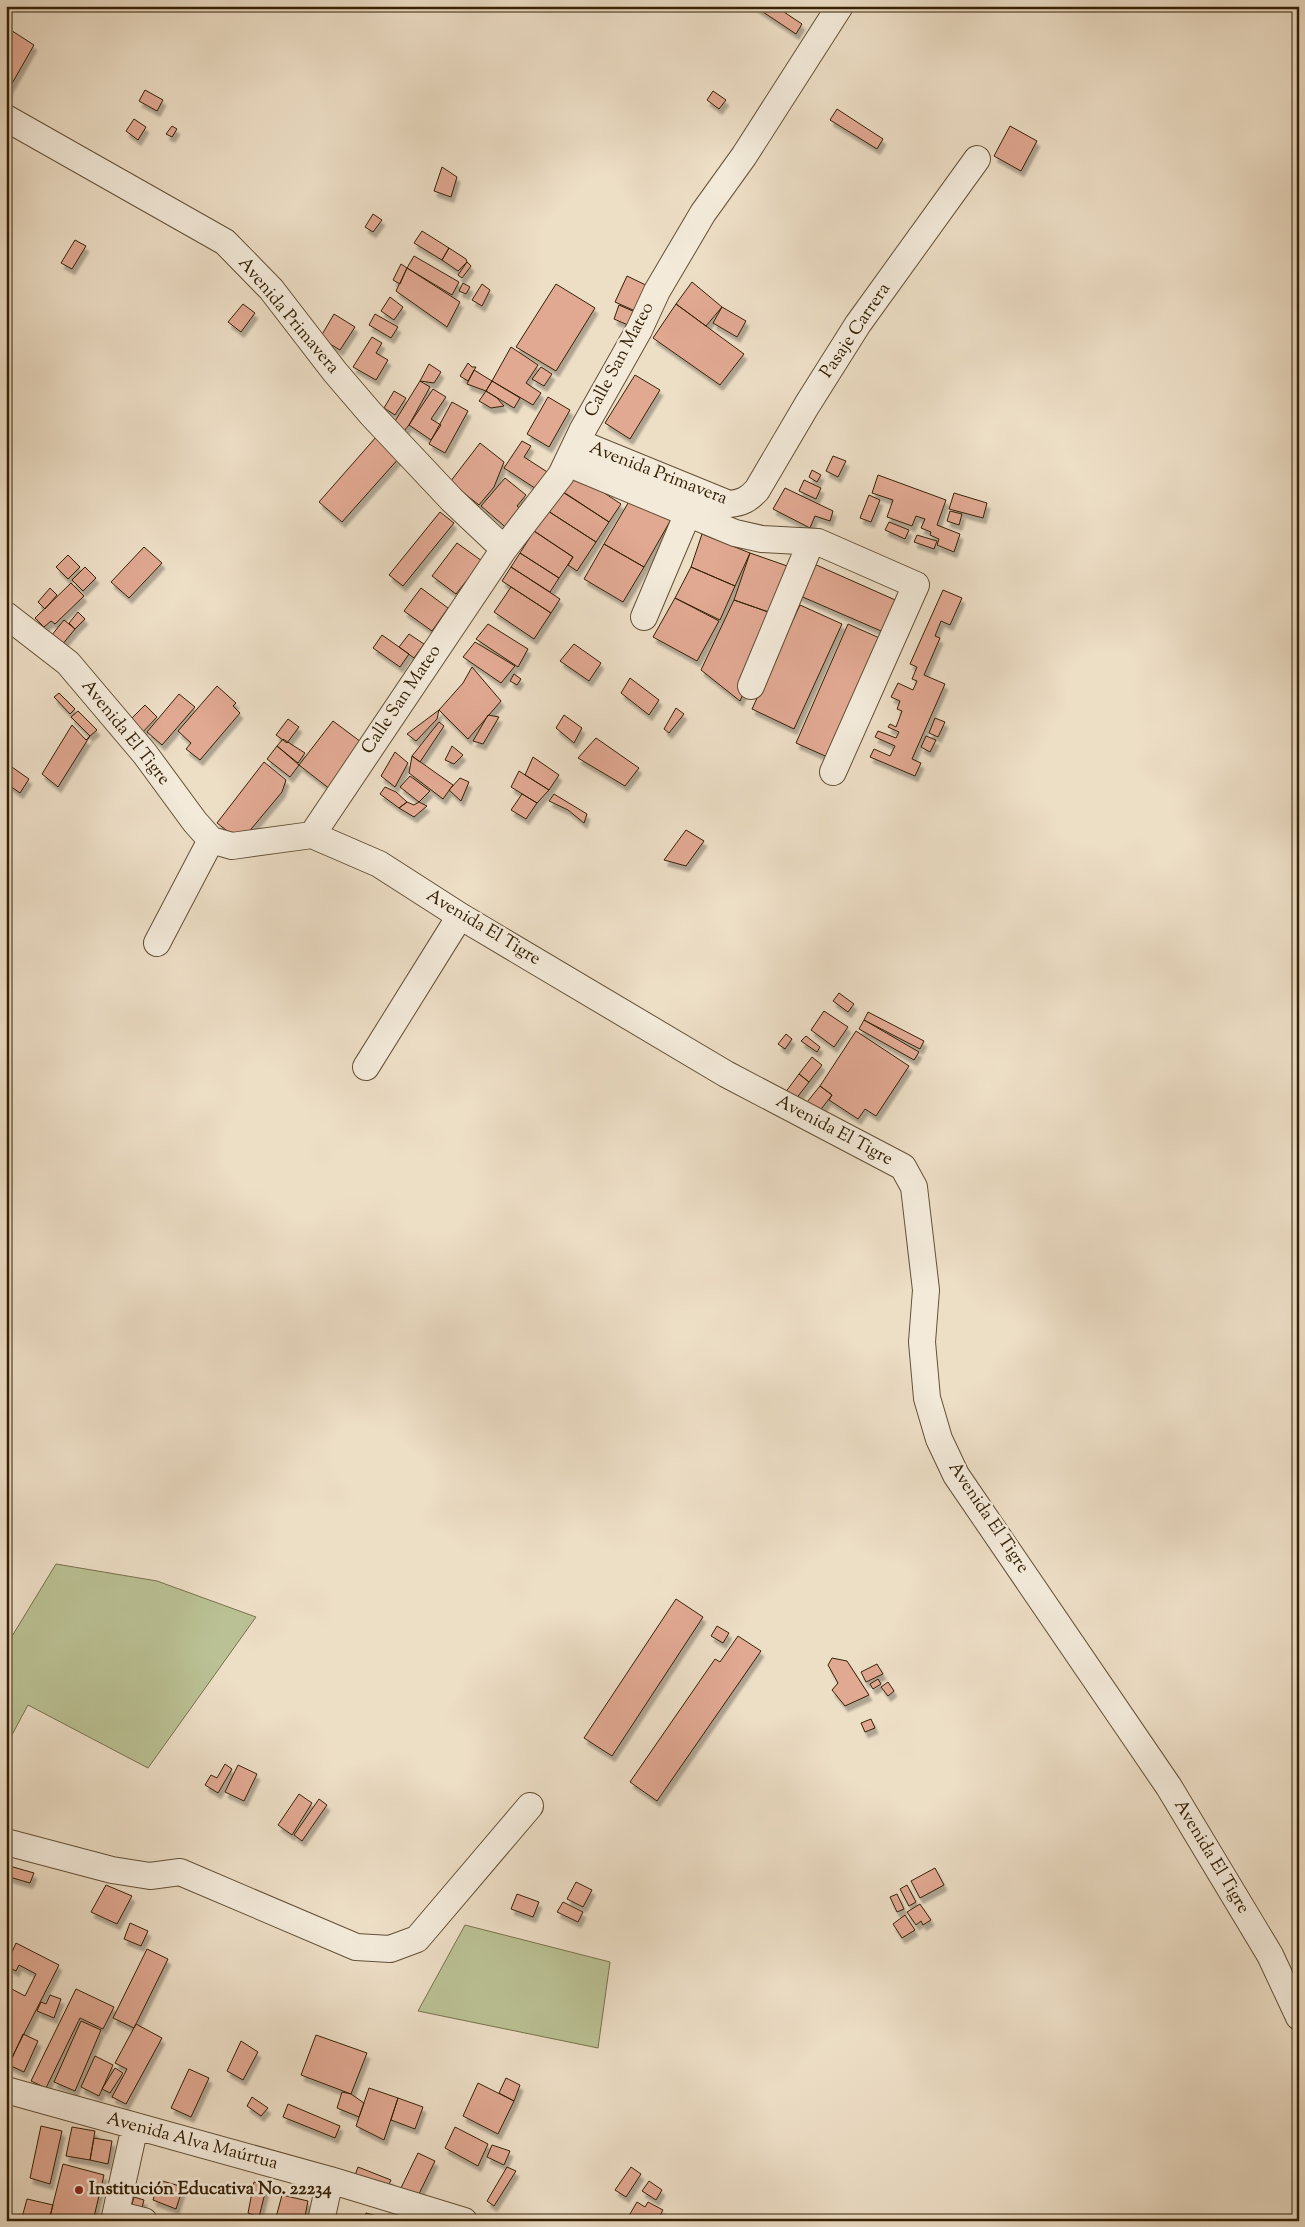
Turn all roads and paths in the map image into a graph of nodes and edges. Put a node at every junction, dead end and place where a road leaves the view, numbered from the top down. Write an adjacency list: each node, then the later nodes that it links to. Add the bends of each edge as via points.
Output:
1 (840, 6): 4 (street, Calle San Mateo, via 744,156 703,213)
2 (6, 118): 8 (street, Avenida Primavera, via 225,242 271,289 372,414 452,500)
3 (977, 159): 5 (street, Pasaje Carrera, via 858,324 758,490)
4 (572, 452): 5 (street, Avenida Primavera, via 729,504); 6 (street); 8 (street, Calle San Mateo, via 561,475)
5 (740, 504)
6 (688, 513): 7 (street, via 735,533 762,539); 10 (street)
7 (811, 542): 11 (street); 12 (street, via 840,550 916,585)
8 (504, 549): 13 (street, Calle San Mateo)
9 (6, 616): 14 (street, Avenida El Tigre, via 68,663 145,754)
10 (644, 617)
11 (751, 686)
12 (833, 772)
13 (312, 835): 14 (street, Avenida El Tigre, via 232,846); 15 (street, Avenida El Tigre, via 379,864)
14 (211, 840): 16 (street)
15 (460, 916): 17 (street); 20 (street, Avenida El Tigre, via 726,1074 903,1167 914,1187 926,1290 922,1342 927,1398 939,1439 956,1475 1169,1787 1270,1955)
16 (157, 943)
17 (366, 1067)
18 (530, 1806): 19 (street, via 417,1939 390,1949 356,1947 180,1872 150,1876 112,1870)
19 (6, 1842)
20 (1299, 2017)
21 (6, 2090): 22 (street, Avenida Alva Maúrtua)
22 (135, 2126): 23 (street, Avenida Alva Maúrtua); 24 (street)
23 (330, 2180): 26 (street); 27 (street, Avenida Alva Maúrtua)
24 (115, 2217): 25 (street)
25 (144, 2221)
26 (321, 2221)
27 (464, 2221)

